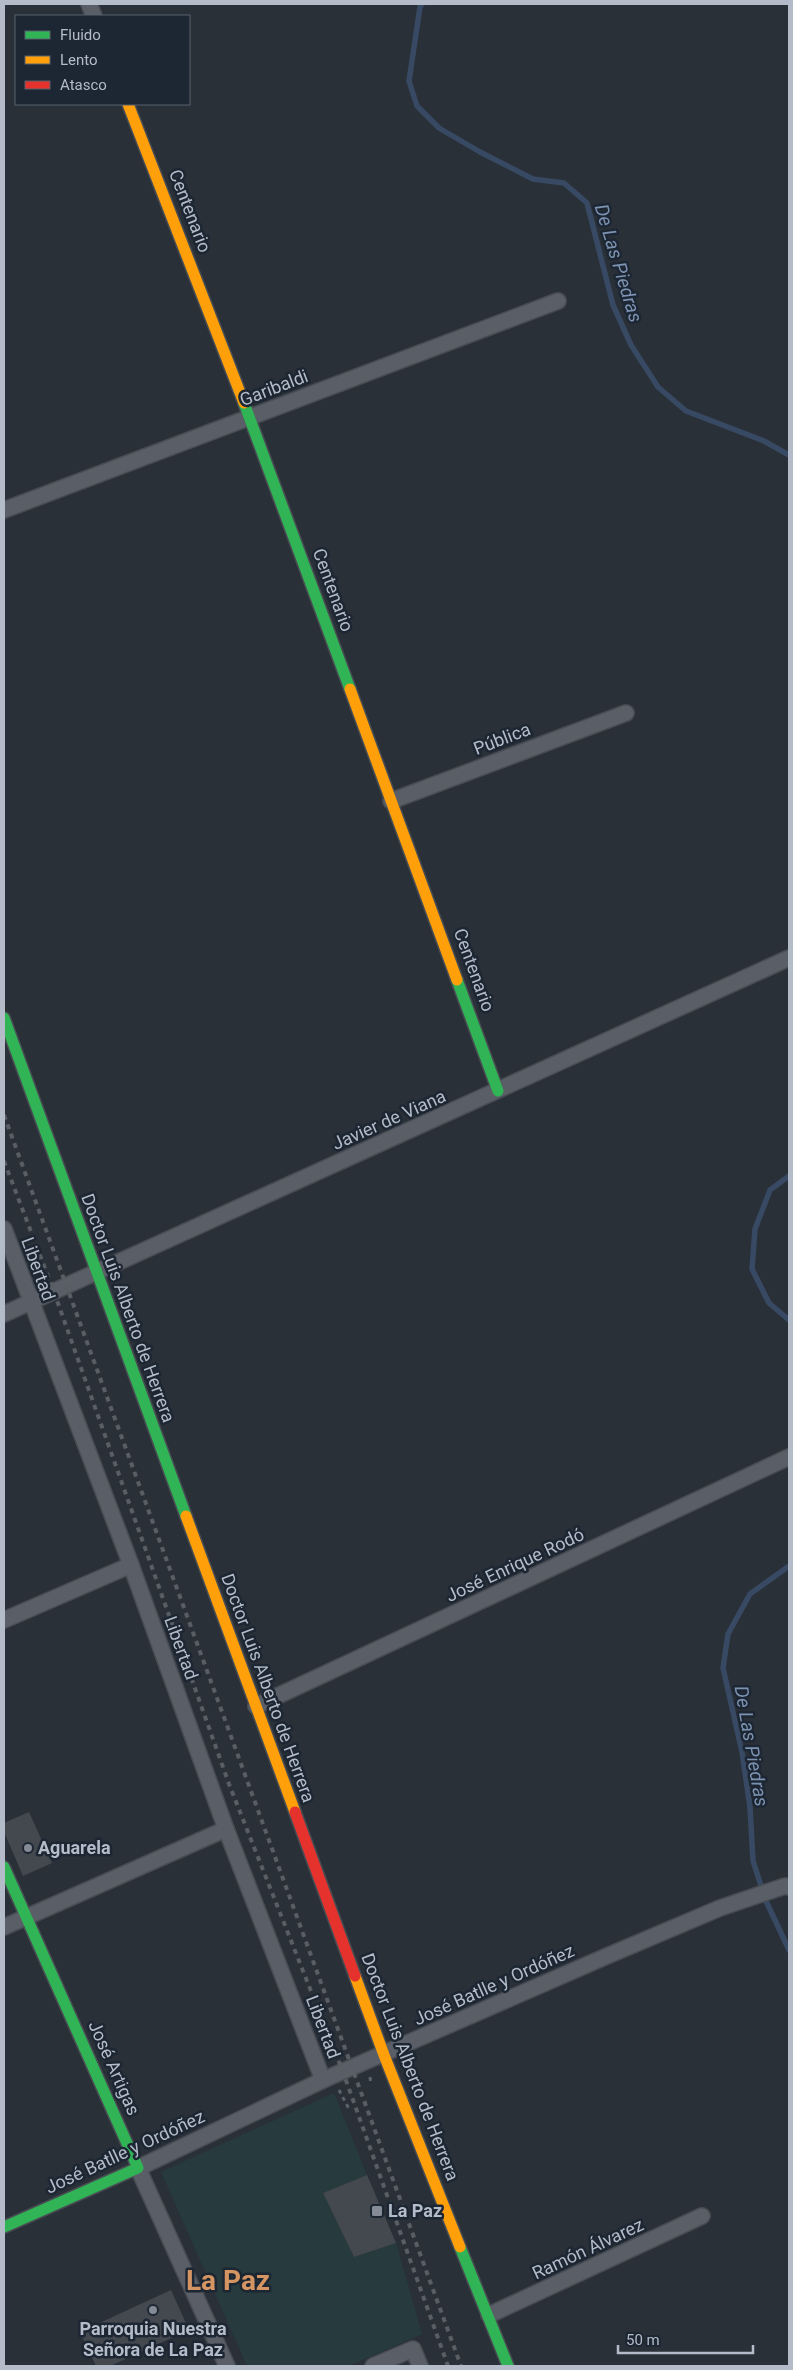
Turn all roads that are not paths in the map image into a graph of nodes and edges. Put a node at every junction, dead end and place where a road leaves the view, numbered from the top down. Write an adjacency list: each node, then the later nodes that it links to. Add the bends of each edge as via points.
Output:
1 (128, 105): 3 (street, Centenario)
2 (558, 301): 3 (street, Garibaldi)
3 (250, 417): 4 (street, Garibaldi); 6 (street, Centenario)
4 (4, 510)
5 (626, 713): 6 (street, Pública)
6 (391, 801): 9 (street, Centenario)
7 (789, 958): 9 (street, Javier de Viana)
8 (4, 1018): 11 (street, Doctor Luis Alberto de Herrera)
9 (498, 1091): 11 (street, Javier de Viana)
10 (4, 1229): 12 (street, Libertad)
11 (96, 1274): 12 (street, Javier de Viana); 17 (street, Doctor Luis Alberto de Herrera)
12 (30, 1302): 13 (street, Javier de Viana); 15 (street, Libertad)
13 (4, 1314)
14 (789, 1457): 17 (street, José Enrique Rodó)
15 (131, 1565): 16 (street); 18 (street, Libertad)
16 (4, 1620)
17 (256, 1706): 23 (street, Doctor Luis Alberto de Herrera)
18 (226, 1829): 21 (street); 24 (street, Libertad)
19 (4, 1867): 21 (street, José Artigas)
20 (787, 1886): 23 (street, José Batlle y Ordóñez, via 720,1908)
21 (26, 1917): 22 (street); 25 (street, José Artigas)
22 (4, 1927)
23 (384, 2055): 24 (street, José Batlle y Ordóñez); 28 (street, Doctor Luis Alberto de Herrera)
24 (328, 2078): 25 (street, José Batlle y Ordóñez)
25 (138, 2168): 27 (street, José Batlle y Ordóñez); 29 (street, José Artigas)
26 (702, 2216): 28 (street, Ramón Álvarez)
27 (4, 2227)
28 (489, 2315): 32 (street, Doctor Luis Alberto de Herrera)
29 (227, 2366)
30 (373, 2366): 31 (street, via 413,2349)
31 (420, 2366)
32 (508, 2366)

